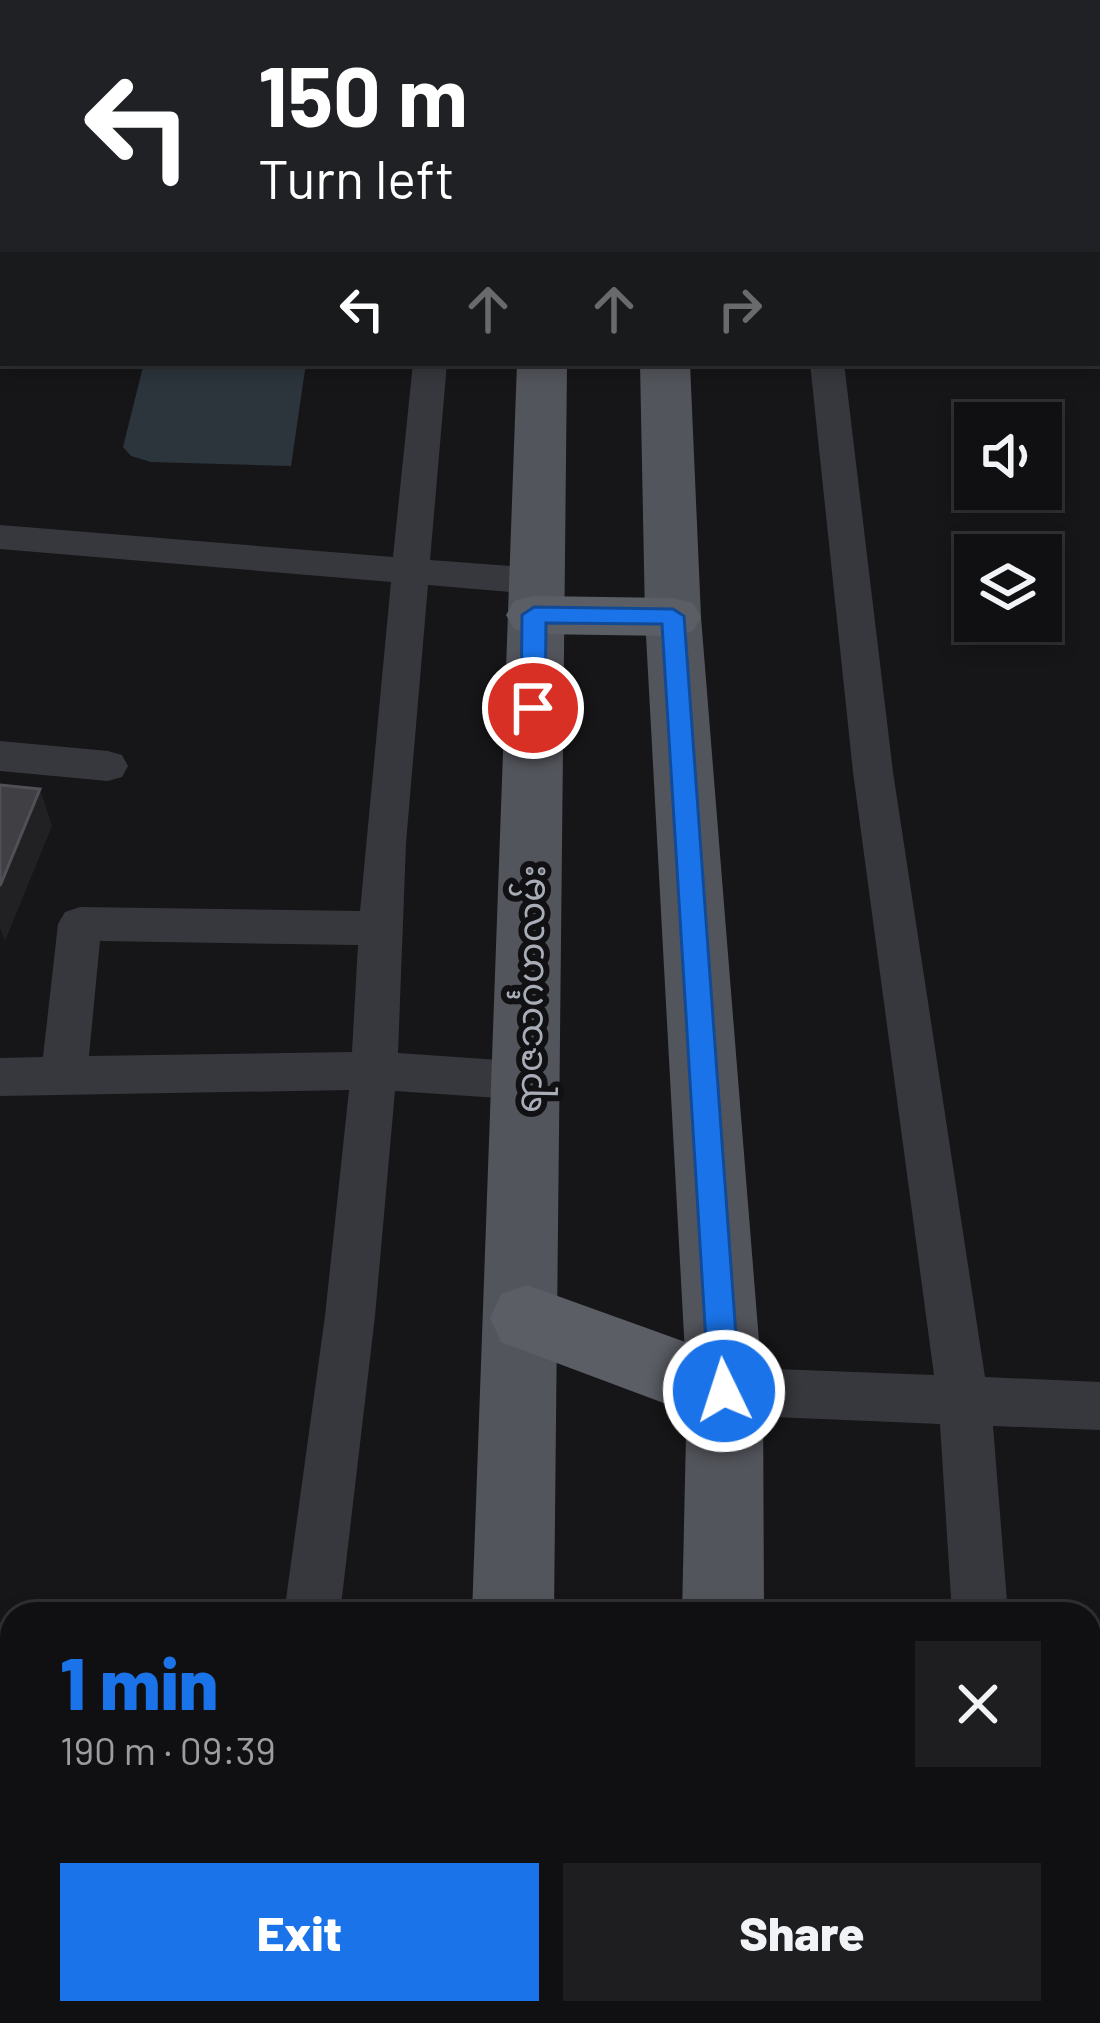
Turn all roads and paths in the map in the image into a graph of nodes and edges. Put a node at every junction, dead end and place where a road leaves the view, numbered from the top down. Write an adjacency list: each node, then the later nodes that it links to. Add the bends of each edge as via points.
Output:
1 (430, 366): 6 (street)
2 (542, 366): 7 (main road, ရာဇသင်္ဂဟလမ်း)
3 (664, 366): 8 (main road)
4 (827, 366): 18 (street, via 873,772)
5 (0, 537): 6 (street)
6 (411, 573): 7 (street); 11 (street)
7 (535, 598): 8 (highway); 15 (main road, ရာဇသင်္ဂဟလမ်း)
8 (673, 616): 17 (main road)
9 (0, 756): 10 (street)
10 (108, 766)
11 (379, 928): 12 (street); 13 (street, via 80,923)
12 (374, 1071): 13 (street); 15 (street); 20 (street)
13 (64, 1073): 14 (street)
14 (0, 1077)
15 (529, 1082): 16 (main road, ရာဇသင်္ဂဟလမ်း)
16 (527, 1318): 17 (highway); 21 (main road, ရာဇသင်္ဂဟလမ်း)
17 (724, 1391): 18 (street); 22 (main road)
18 (964, 1402): 19 (street); 23 (street)
19 (1100, 1406)
20 (313, 1602)
21 (515, 1602)
22 (723, 1602)
23 (979, 1602)

